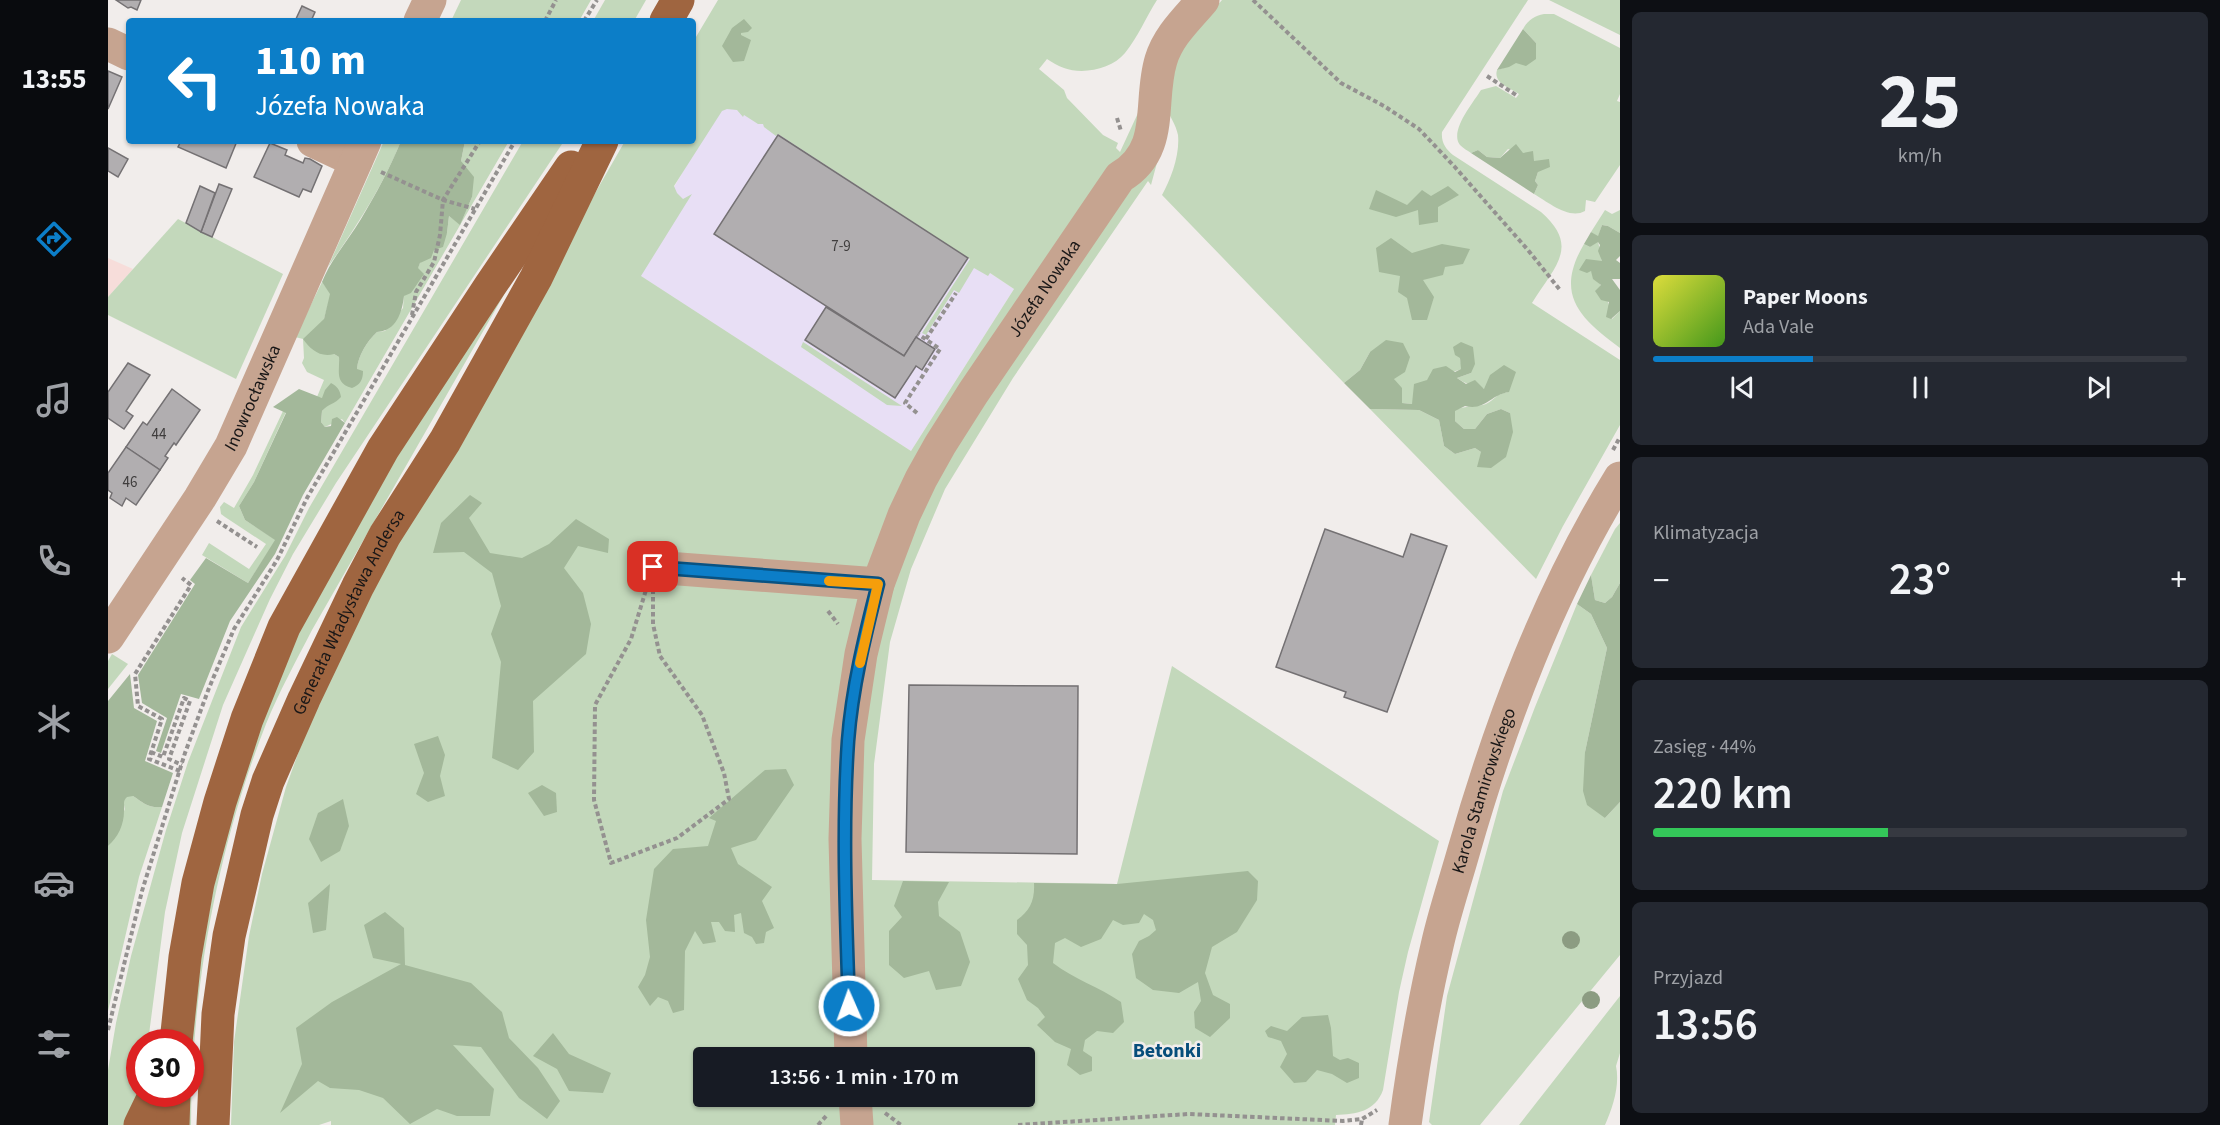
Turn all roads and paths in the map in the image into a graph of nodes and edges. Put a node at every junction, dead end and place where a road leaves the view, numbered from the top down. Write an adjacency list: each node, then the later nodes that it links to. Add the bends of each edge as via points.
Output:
1 (430, 0): 7 (street)
2 (556, 0): 8 (path)
3 (597, 0): 9 (path)
4 (678, 0): 10 (main road)
5 (1203, 0): 33 (street, Józefa Nowaka, via 1168,41 1157,77 1155,122 1138,163 1120,177 940,445 904,515)
6 (1253, 0): 22 (path, via 1341,83 1419,129)
7 (421, 18)
8 (547, 18)
9 (587, 18)
10 (668, 18)
11 (108, 44): 12 (street)
12 (126, 53)
13 (1487, 76): 14 (path)
14 (1516, 95)
15 (327, 144): 19 (street)
16 (478, 144): 20 (path)
17 (587, 144): 38 (main road, via 383,449 284,627 219,802 198,882)
18 (601, 144): 45 (main road, Generała Władysława Andersa, via 536,278 358,586 268,781 236,899 224,967)
19 (361, 151): 20 (path); 34 (street, Inowrocławska, via 231,446)
20 (443, 200): 21 (path); 24 (path, via 434,262 416,292)
21 (475, 209)
22 (1560, 290)
23 (956, 293): 26 (path)
24 (411, 319)
25 (918, 334): 26 (path)
26 (926, 339): 27 (path, via 940,349 905,403)
27 (917, 413)
28 (1620, 478): 49 (street, Karola Stamirowskiego, via 1567,577 1500,733 1437,944 1415,1049)
29 (209, 516): 30 (path)
30 (257, 547)
31 (653, 567): 31 (path, via 632,639 595,705 594,800 611,863 677,838 729,799 724,773 702,715 660,656 653,624); 33 (street)
32 (177, 574): 35 (path, via 191,585 135,674 138,706 162,719)
33 (878, 584): 39 (street, Józefa Nowaka, via 861,654 848,740 845,839)
34 (108, 637)
35 (151, 752): 36 (path, via 163,757 184,698 190,701 169,759); 37 (path, via 149,759)
36 (182, 765)
37 (180, 771)
38 (176, 1029)
39 (852, 1047)
40 (149, 1107): 43 (main road)
41 (174, 1107): 44 (main road)
42 (856, 1107): 46 (street)
43 (140, 1125)
44 (173, 1125)
45 (213, 1125)
46 (857, 1125)
47 (1018, 1125): 48 (path, via 1189,1114 1362,1119)
48 (1361, 1125)
49 (1405, 1125)

